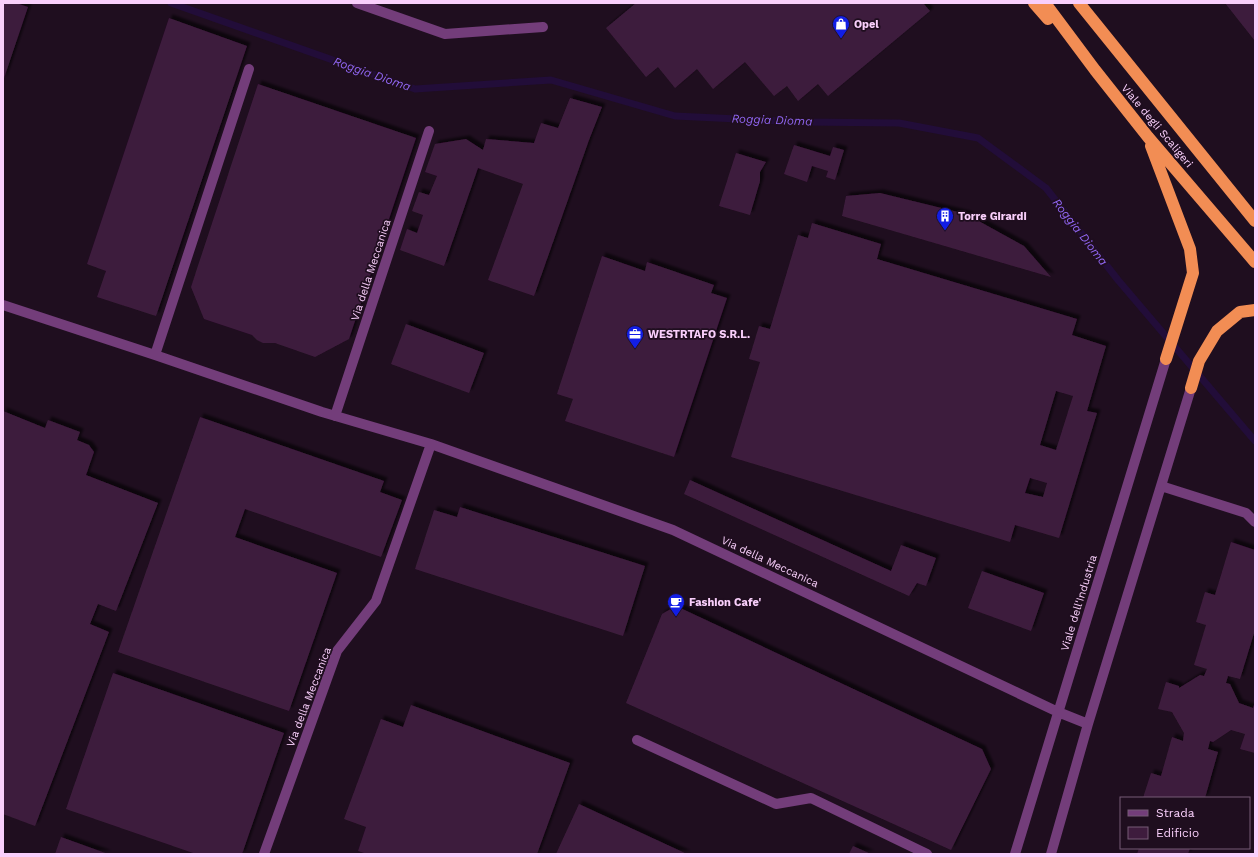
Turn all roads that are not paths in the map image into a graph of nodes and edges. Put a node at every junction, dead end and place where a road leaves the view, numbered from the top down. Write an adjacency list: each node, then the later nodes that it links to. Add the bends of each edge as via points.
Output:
1 (357, 3): 6 (street, via 445,34)
2 (1034, 3): 9 (highway)
3 (1045, 3): 9 (highway, Viale degli Scaligeri)
4 (1079, 3): 7 (highway, Viale degli Scaligeri)
5 (1090, 3): 7 (highway)
6 (543, 27)
7 (1117, 51): 12 (highway, Viale degli Scaligeri)
8 (249, 69): 16 (street)
9 (1095, 70): 11 (highway, Viale degli Scaligeri)
10 (429, 131): 19 (street, Via della Meccanica)
11 (1148, 137): 13 (highway, Viale degli Scaligeri); 17 (highway, via 1190,249 1193,273)
12 (1255, 221)
13 (1255, 262)
14 (3, 305): 16 (street, Via della Meccanica)
15 (1255, 310): 18 (highway, via 1240,312 1217,331 1199,361)
16 (155, 354): 19 (street, Via della Meccanica)
17 (1166, 359): 23 (street, Viale dell'Industria)
18 (1191, 388): 21 (street)
19 (335, 416): 20 (street, Via della Meccanica)
20 (431, 444): 23 (street, Via della Meccanica, via 673,530); 26 (street, Via della Meccanica, via 376,601 337,651)
21 (1161, 486): 22 (street, via 1246,513); 24 (street)
22 (1255, 522)
23 (1058, 712): 24 (street, Via della Meccanica); 28 (street, Viale dell'Industria)
24 (1088, 724): 29 (street)
25 (637, 740): 27 (street, via 776,804 811,798)
26 (264, 854)
27 (927, 854)
28 (1015, 854)
29 (1051, 854)

